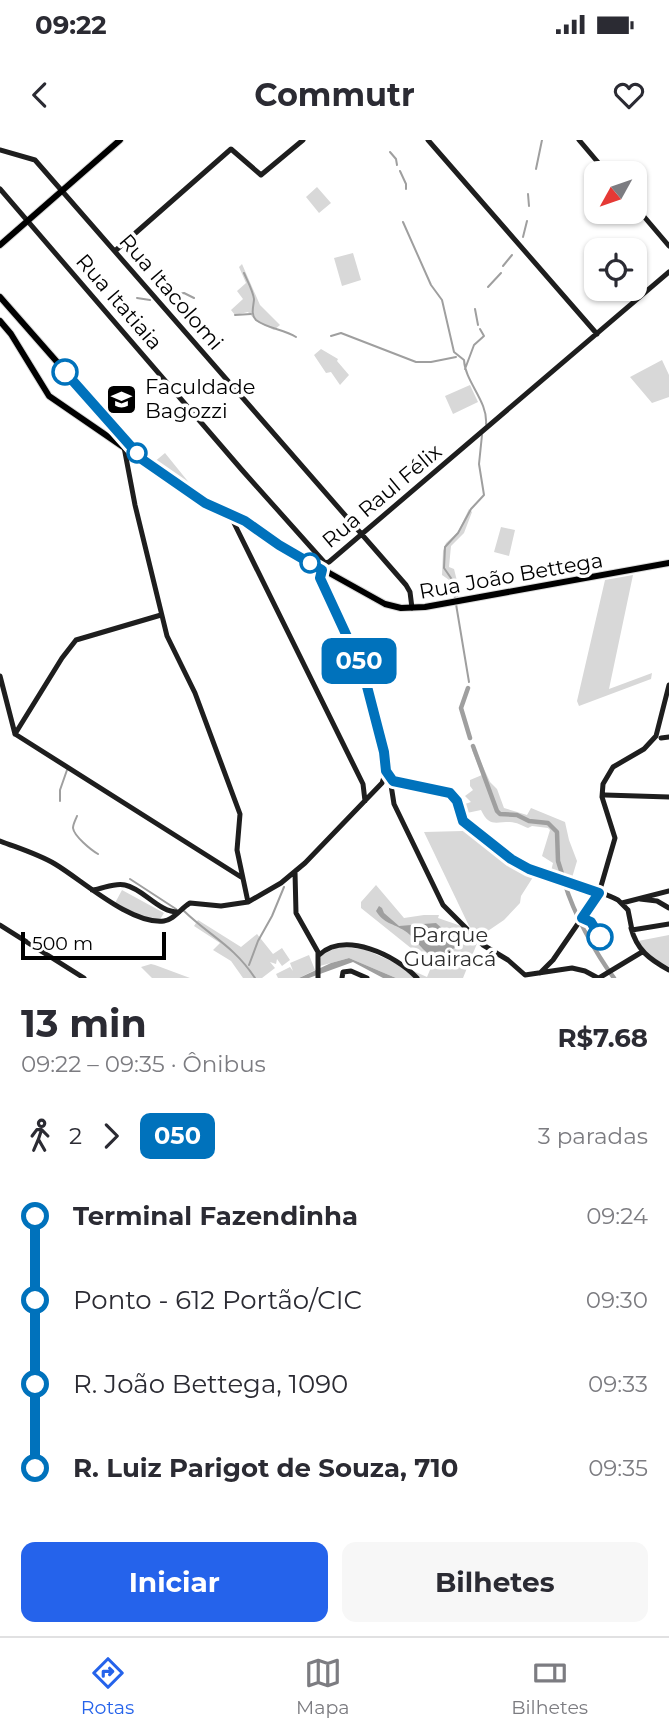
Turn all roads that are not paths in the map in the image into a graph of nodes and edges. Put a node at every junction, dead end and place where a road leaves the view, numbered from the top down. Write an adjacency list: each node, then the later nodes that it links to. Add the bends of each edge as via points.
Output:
1 (120, 140): 8 (main road)
2 (303, 140): 13 (street, via 260,175 231,149)
3 (428, 140): 17 (street)
4 (579, 140): 6 (street)
5 (0, 150): 8 (street, Rua Itacolomi, via 36,160)
6 (597, 161)
7 (0, 189): 9 (street, Rua Itatiaia)
8 (62, 190): 9 (main road); 13 (street, Rua Itacolomi)
9 (28, 220): 11 (main road); 22 (street, Rua Itatiaia)
10 (648, 221): 12 (street)
11 (0, 245)
12 (669, 246)
13 (115, 251): 20 (street, Rua Itacolomi)
14 (669, 272): 17 (street, Rua Raul Félix)
15 (0, 297): 18 (main road)
16 (0, 321): 18 (main road, via 45,392)
17 (597, 334): 20 (street, Rua Raul Félix)
18 (126, 449): 22 (main road, Rua João Bettega, via 205,503); 24 (street)
19 (234, 523): 34 (street, via 358,772)
20 (362, 534): 22 (street, Rua Raul Félix); 23 (street, Rua Itacolomi, via 406,585)
21 (669, 565): 23 (main road, Rua João Bettega, via 425,610)
22 (324, 568): 23 (main road, Rua João Bettega, via 373,601); 31 (street, via 321,581 363,671)
23 (409, 609)
24 (161, 615): 28 (street, via 76,640); 37 (street, via 240,814 237,850)
25 (0, 676): 28 (street)
26 (669, 685): 27 (street)
27 (667, 705): 29 (street)
28 (15, 734): 37 (street)
29 (657, 737): 30 (street); 33 (street, via 615,765 604,781)
30 (669, 737)
31 (388, 782): 34 (street); 40 (street, via 450,793 462,820 502,853 529,869); 56 (street, via 395,806 445,908 520,972 529,976)
32 (669, 797): 33 (street)
33 (605, 798): 40 (street, via 615,838)
34 (365, 800): 36 (street)
35 (0, 841): 39 (street, via 51,862)
36 (295, 872): 44 (street); 52 (street, via 296,913)
37 (242, 877): 44 (street)
38 (669, 891): 41 (street)
39 (102, 892): 47 (street, via 133,913 156,921); 47 (street, via 116,884 129,886)
40 (599, 893): 45 (street); 53 (street)
41 (655, 893): 42 (street); 43 (street)
42 (637, 898): 43 (street); 45 (street)
43 (655, 901): 46 (street)
44 (248, 902): 47 (street, via 221,906 190,903)
45 (625, 904): 50 (street)
46 (669, 908)
47 (170, 915)
48 (669, 923): 50 (street)
49 (0, 925): 58 (street)
50 (632, 930): 51 (street)
51 (642, 952): 55 (street); 62 (street)
52 (318, 955): 59 (street); 61 (street, via 334,946 357,945 405,966)
53 (553, 960): 54 (street); 56 (street)
54 (557, 969): 56 (street); 62 (street, via 579,969)
55 (669, 970)
56 (540, 973)
57 (343, 975): 60 (street, via 351,971)
58 (84, 978)
59 (318, 978)
60 (367, 978)
61 (417, 978)
62 (599, 978)

